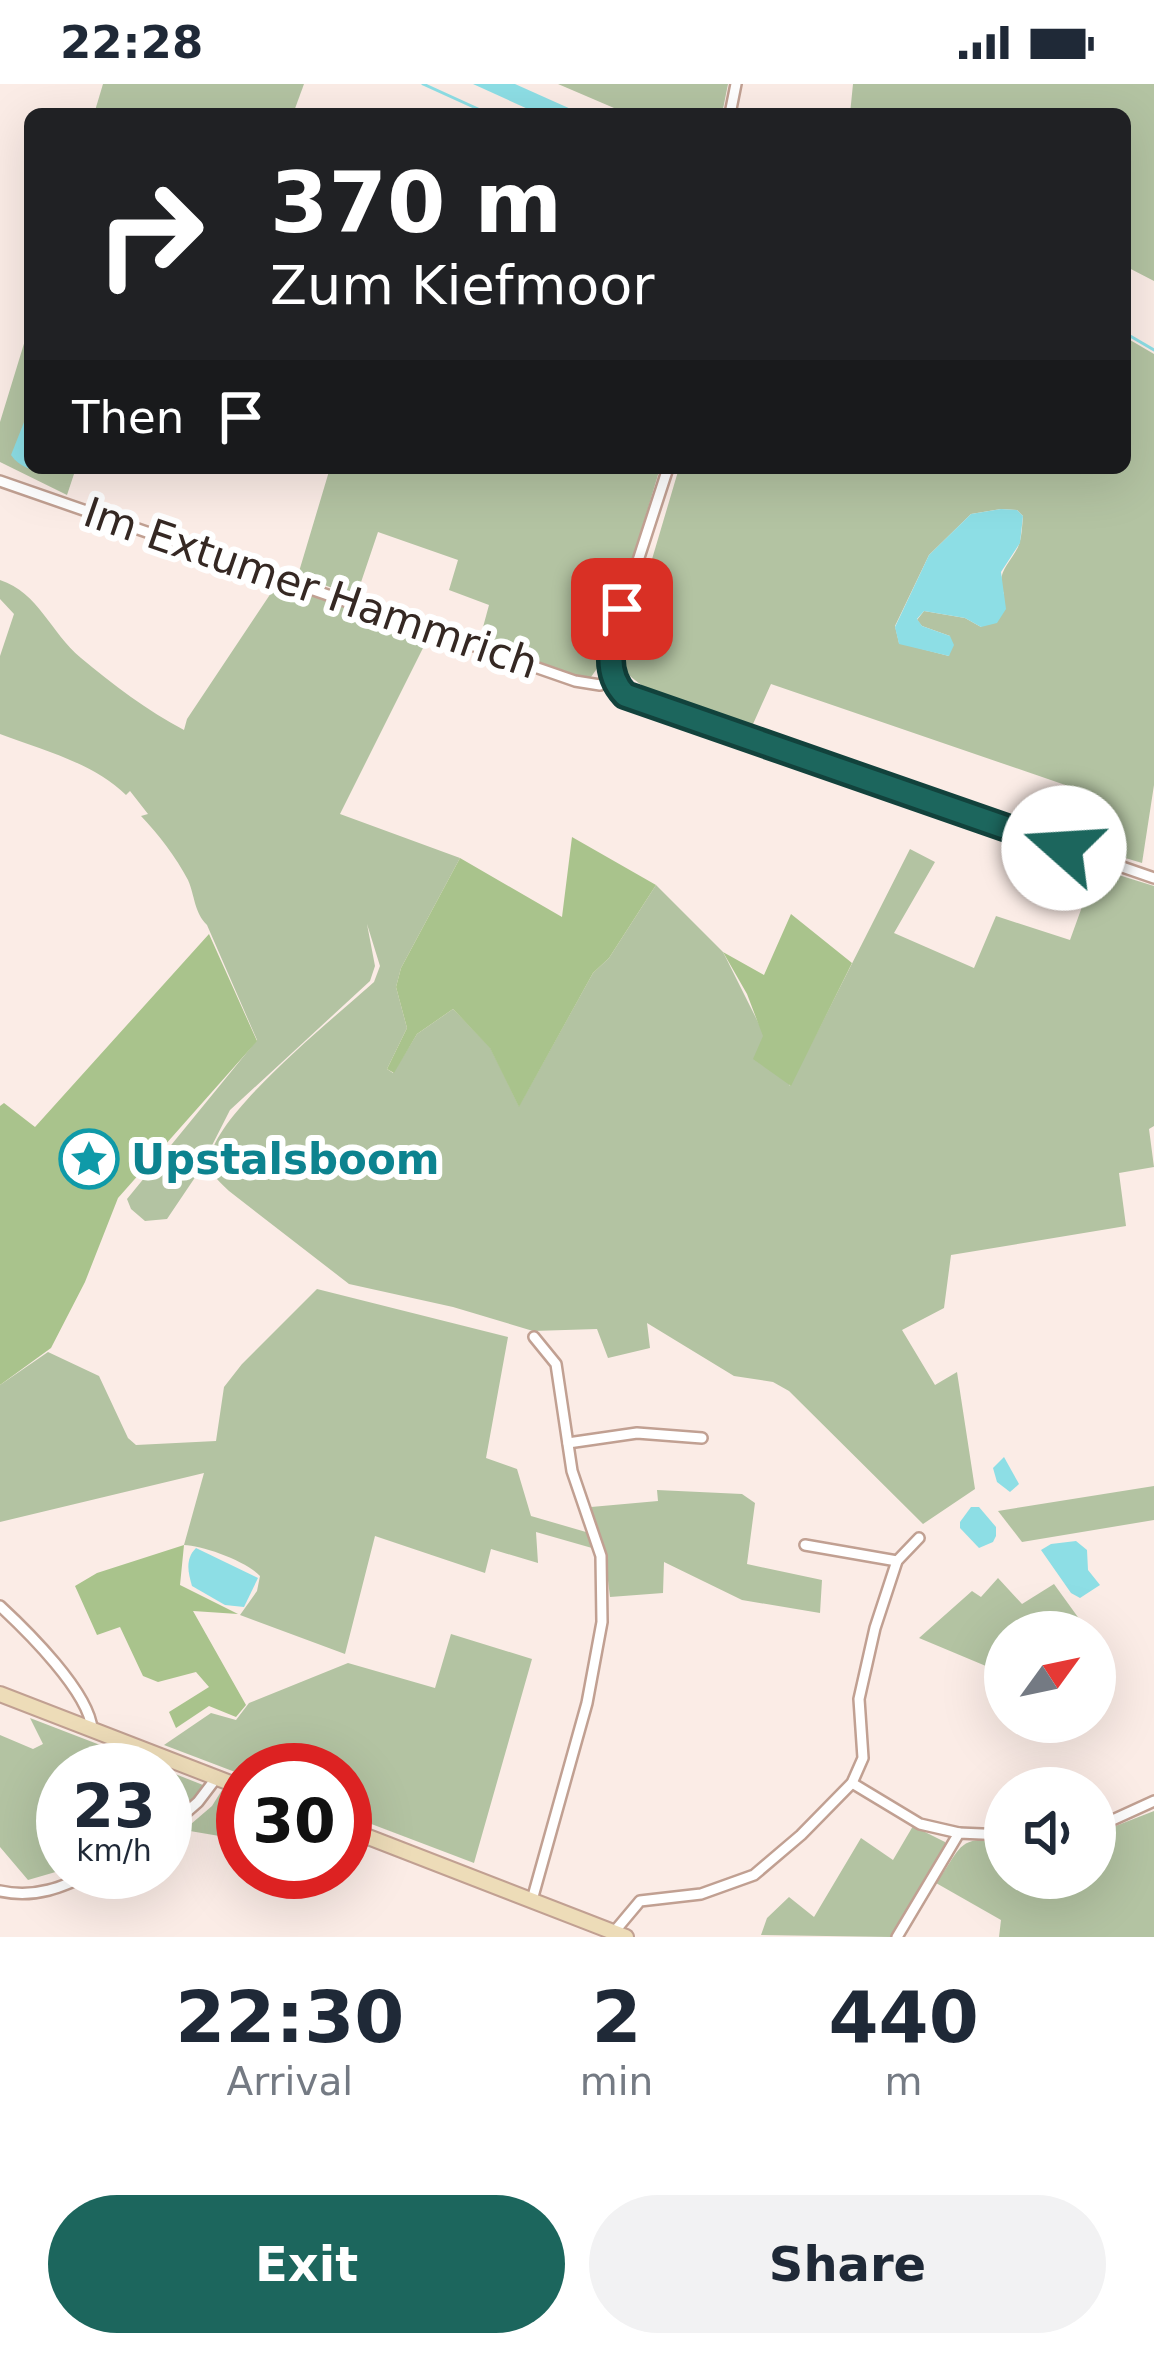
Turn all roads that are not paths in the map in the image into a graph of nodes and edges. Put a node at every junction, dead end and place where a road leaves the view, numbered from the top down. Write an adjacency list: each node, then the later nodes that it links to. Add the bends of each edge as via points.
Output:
1 (666, 474): 3 (street, via 610,647)
2 (0, 481): 3 (street, Im Extumer Hammrich, via 575,681 599,685)
3 (612, 675): 4 (street, via 625,695 657,709)
4 (1154, 878)
5 (534, 1337): 7 (street, via 556,1364)
6 (701, 1438): 7 (street, via 637,1433)
7 (568, 1443): 25 (street, via 601,1556 602,1622)
8 (919, 1538): 10 (street)
9 (805, 1545): 10 (street)
10 (897, 1561): 16 (street, via 859,1699 862,1758)
11 (0, 1606): 13 (street, via 57,1669)
12 (0, 1694): 13 (main road)
13 (92, 1730): 14 (main road)
14 (216, 1777)
15 (216, 1778): 18 (street)
16 (852, 1783): 20 (street, via 920,1824); 26 (street, via 754,1875 700,1894 640,1900)
17 (1154, 1801): 19 (street)
18 (192, 1807)
19 (1116, 1818)
20 (959, 1833): 21 (street); 27 (street)
21 (984, 1834)
22 (372, 1838): 25 (main road)
23 (0, 1891): 24 (street)
24 (36, 1894)
25 (532, 1900): 26 (main road)
26 (620, 1935)
27 (897, 1937)

